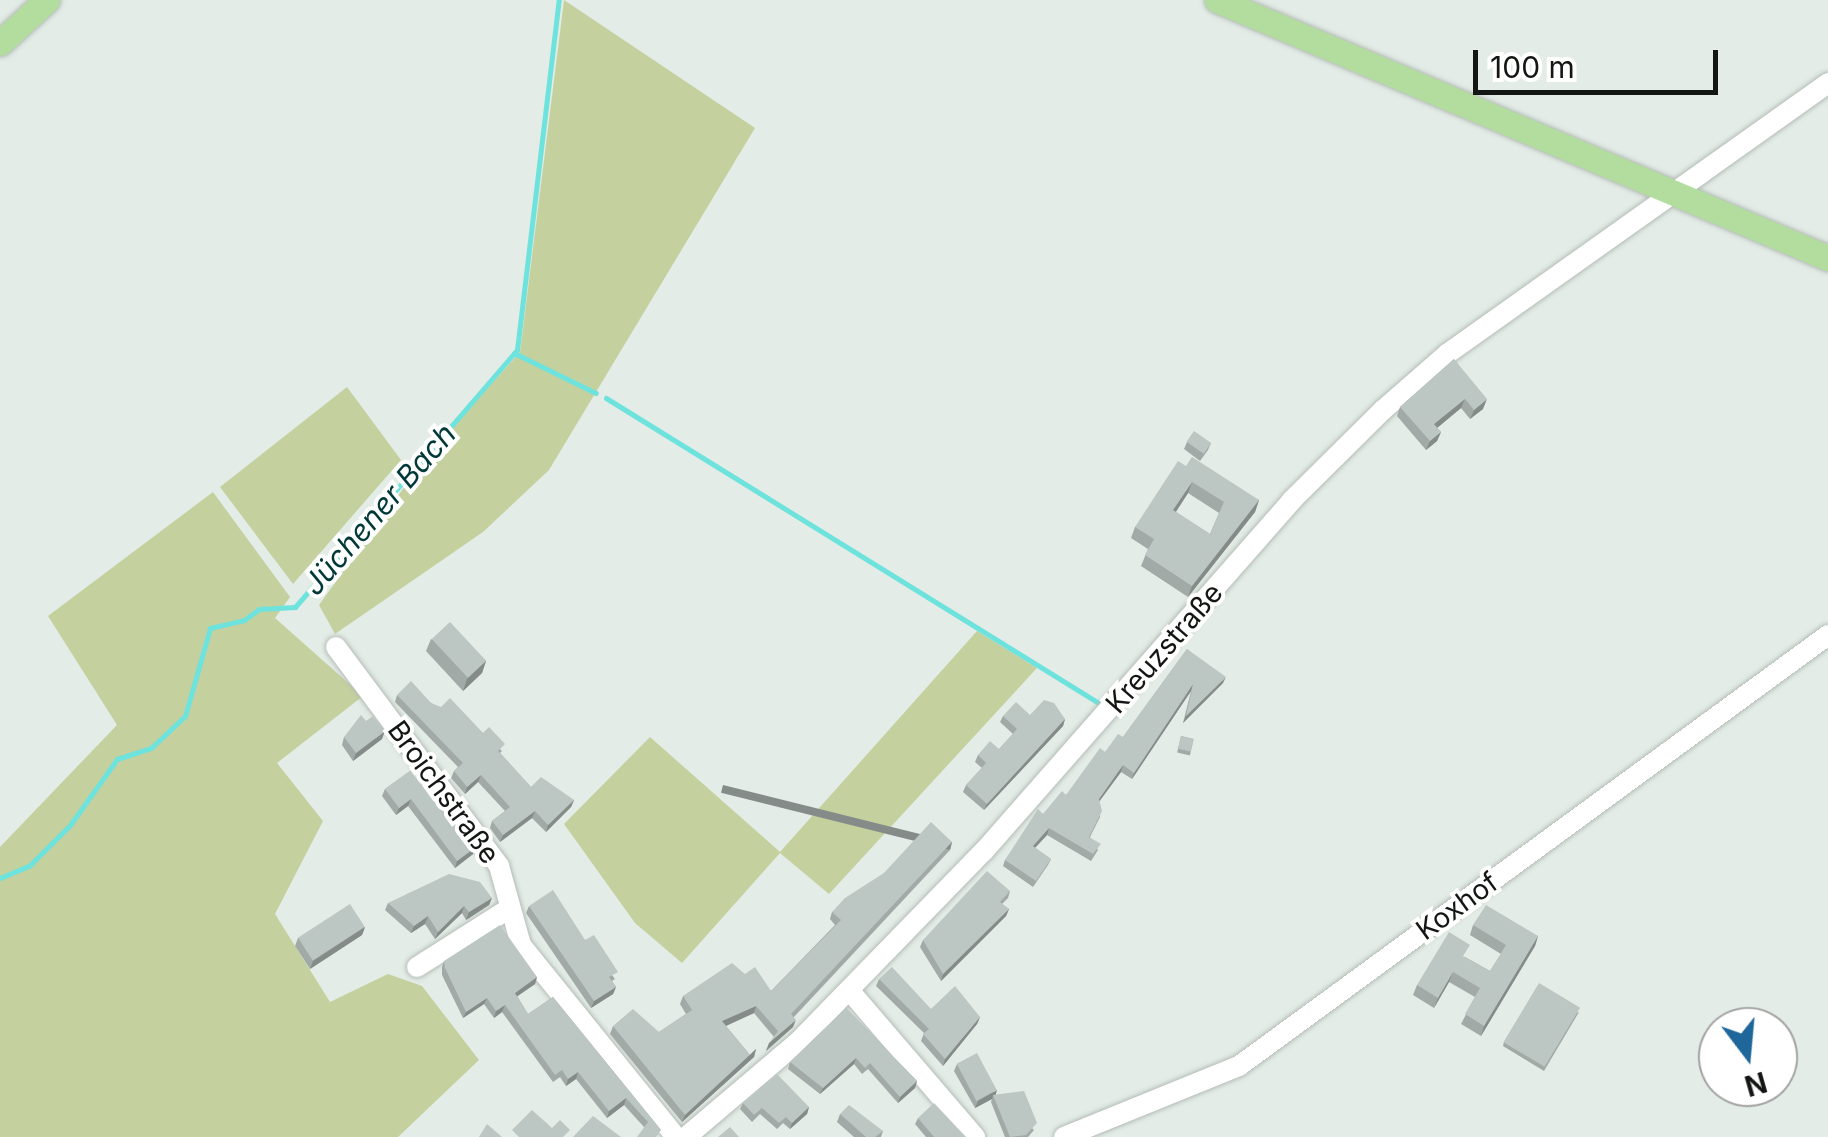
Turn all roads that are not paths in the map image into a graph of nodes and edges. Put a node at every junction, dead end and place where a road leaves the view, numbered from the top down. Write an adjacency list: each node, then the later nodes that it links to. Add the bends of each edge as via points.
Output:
1 (48, 0): 3 (main road)
2 (1217, 0): 5 (main road)
3 (0, 43)
4 (1828, 82): 5 (street, Kreuzstraße)
5 (1671, 193): 6 (main road); 11 (street, Kreuzstraße, via 1447,354 1350,440 1008,825)
6 (1828, 258)
7 (1828, 636): 15 (street, Koxhof, via 1238,1066)
8 (336, 647): 9 (street, Broichstraße, via 496,860)
9 (510, 908): 10 (street); 12 (street, Broichstraße, via 521,945)
10 (417, 967)
11 (849, 990): 13 (street, Kreuzstraße, via 761,1077); 14 (street)
12 (676, 1137)
13 (686, 1137)
14 (975, 1137)
15 (1064, 1137)

